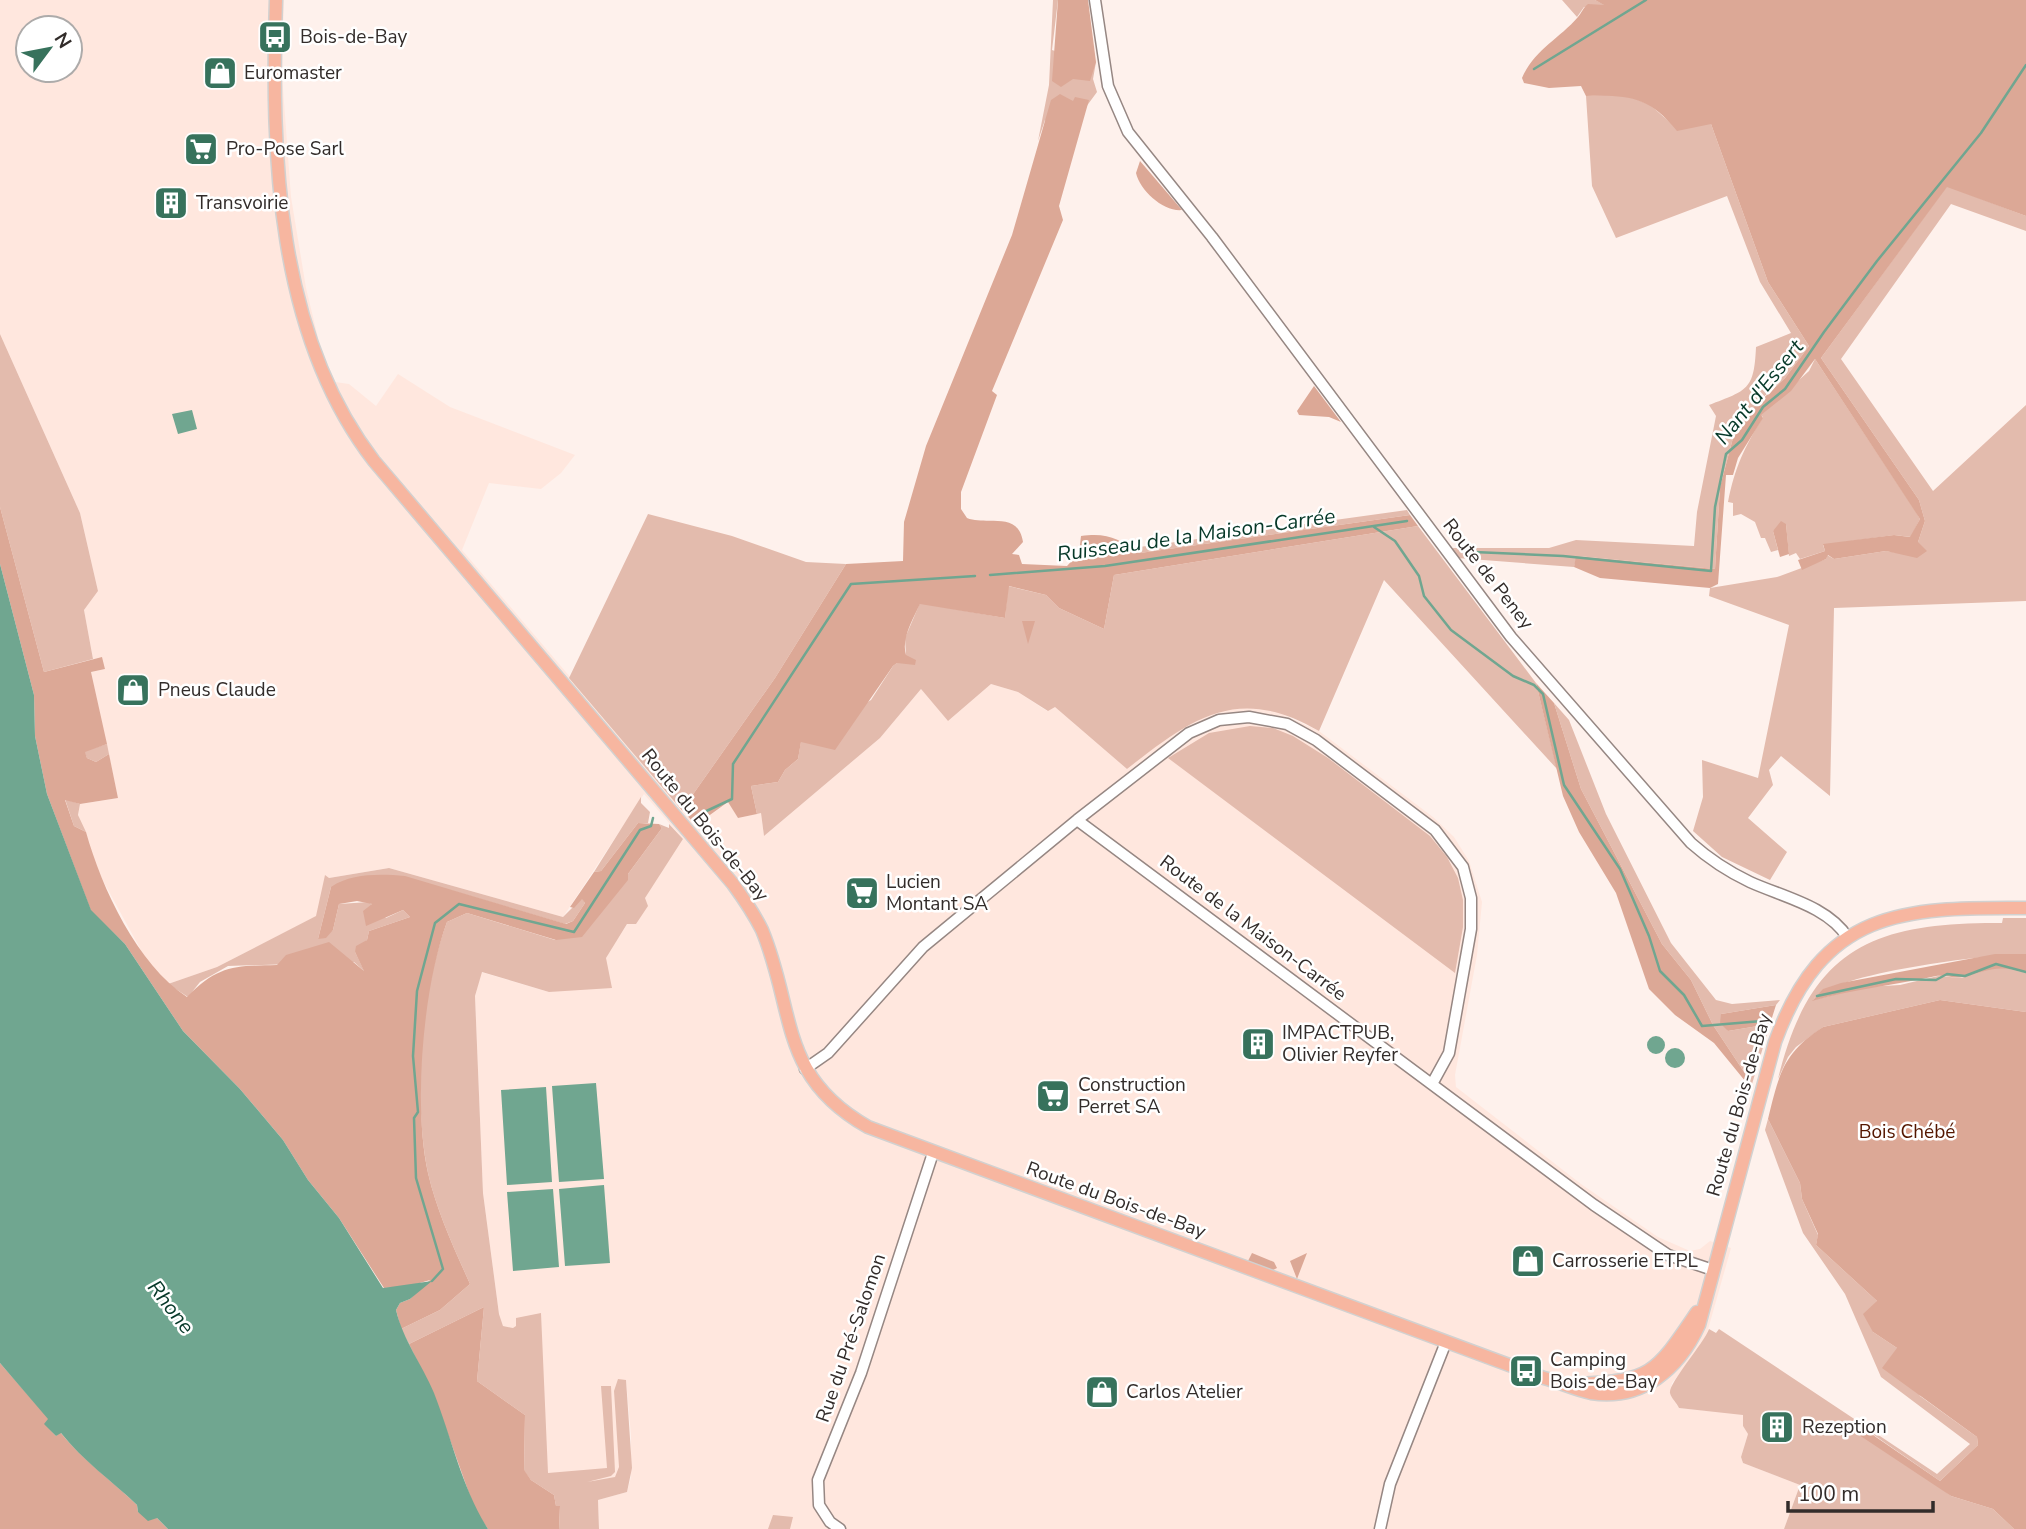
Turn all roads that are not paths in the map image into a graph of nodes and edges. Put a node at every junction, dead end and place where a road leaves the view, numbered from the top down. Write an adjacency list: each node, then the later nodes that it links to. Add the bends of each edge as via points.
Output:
1 (276, 0): 6 (main road, Route du Bois-de-Bay, via 275,89 285,220 304,321 335,402 373,461 744,899 769,951 791,1037)
2 (1095, 0): 5 (street, Route de Peney, via 1108,86 1128,132 1219,246 1511,637 1699,851 1748,881 1832,917)
3 (1077, 820): 6 (street, via 923,947 828,1053); 7 (street, Route de la Maison-Carrée); 7 (street, via 1189,733 1227,718 1259,717 1287,724 1347,762 1435,830 1458,858 1469,886 1471,929 1449,1053)
4 (2026, 908): 5 (main road, via 1924,910 1885,919)
5 (1848, 937): 9 (main road, Route du Bois-de-Bay, via 1805,978 1783,1018)
6 (805, 1069): 8 (main road, Route du Bois-de-Bay, via 829,1100 853,1119)
7 (1432, 1084): 9 (street, Route de la Maison-Carrée, via 1651,1245)
8 (933, 1153): 10 (main road, Route du Bois-de-Bay); 11 (street, Rue du Pré-Salomon, via 861,1373 818,1480 819,1505)
9 (1713, 1270): 10 (main road, Route du Bois-de-Bay, via 1692,1341 1678,1362 1634,1390 1615,1394 1584,1391)
10 (1446, 1342): 12 (street, via 1390,1484)
11 (840, 1529)
12 (1380, 1529)

